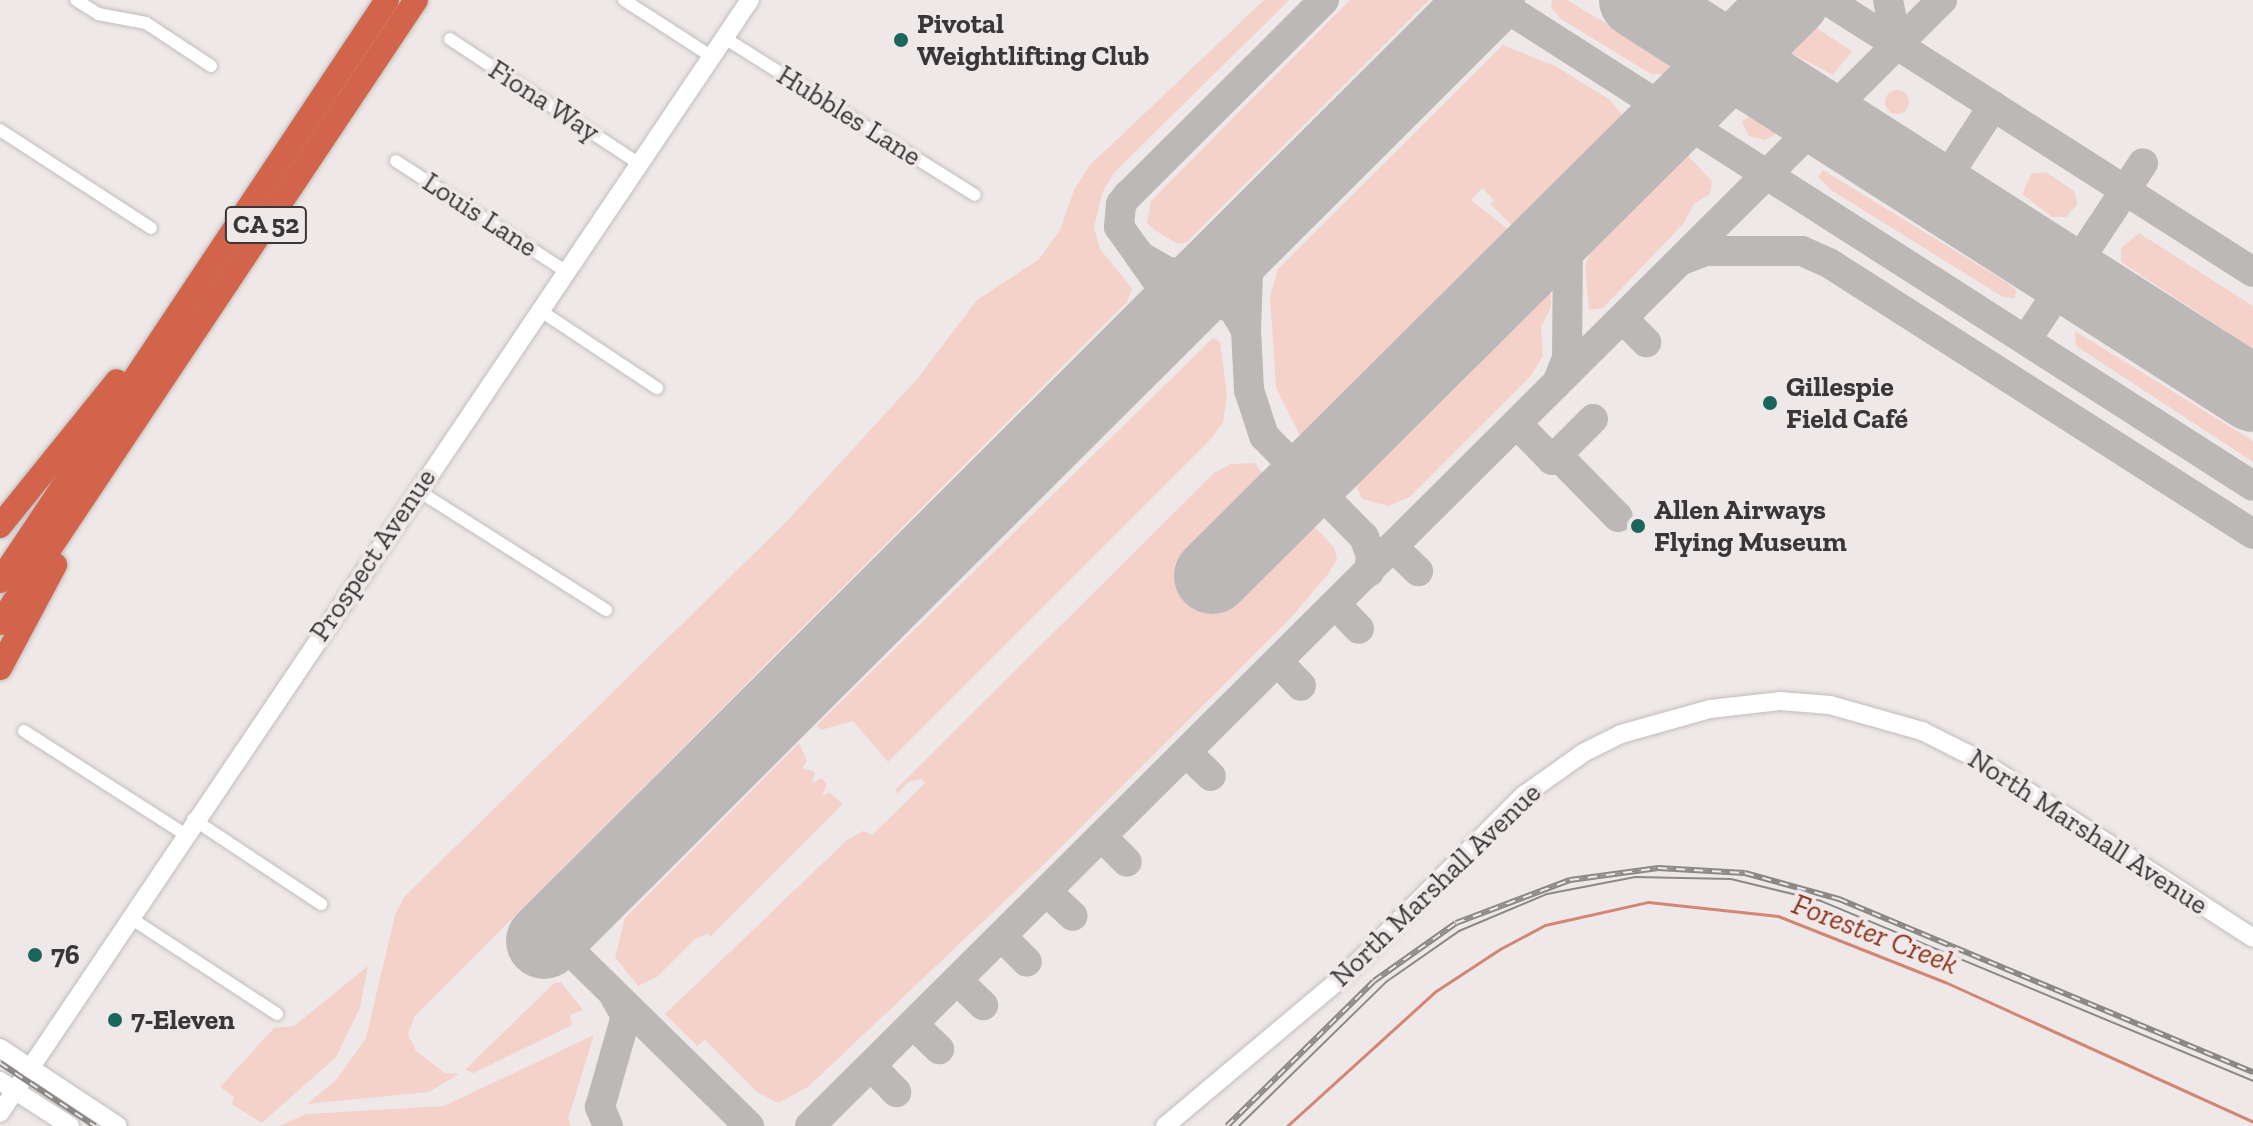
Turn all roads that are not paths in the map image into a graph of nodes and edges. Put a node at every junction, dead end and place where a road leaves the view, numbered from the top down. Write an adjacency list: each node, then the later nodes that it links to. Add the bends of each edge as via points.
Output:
1 (76, 0): 9 (street, via 98,14 146,23)
2 (387, 0): 14 (highway, CA 52)
3 (416, 0): 19 (highway, CA 52)
4 (624, 0): 8 (street)
5 (750, 0): 6 (main road, Prospect Avenue)
6 (723, 37): 8 (main road, Prospect Avenue); 13 (street, Hubbles Lane)
7 (450, 39): 12 (street, Fiona Way)
8 (712, 57): 12 (main road, Prospect Avenue)
9 (211, 66)
10 (0, 130): 15 (street)
11 (396, 161): 16 (street, Louis Lane)
12 (638, 163): 16 (main road, Prospect Avenue)
13 (975, 195)
14 (247, 210): 21 (highway); 22 (highway, CA 52)
15 (151, 228)
16 (564, 270): 17 (main road, Prospect Avenue)
17 (538, 309): 18 (street); 20 (main road, Prospect Avenue)
18 (657, 388)
19 (116, 450): 24 (highway, CA 52); 25 (highway)
20 (417, 490): 23 (street); 27 (main road, Prospect Avenue)
21 (0, 526)
22 (0, 581)
23 (606, 610)
24 (0, 623)
25 (0, 668)
26 (24, 731): 27 (street)
27 (188, 826): 28 (street); 29 (main road, Prospect Avenue)
28 (321, 904)
29 (129, 917): 31 (street); 33 (main road, Prospect Avenue)
30 (2253, 938): 38 (main road, North Marshall Avenue, via 1976,758 1922,731 1830,705 1780,701 1710,709 1621,734 1583,753 1524,795 1346,974)
31 (277, 1014)
32 (0, 1048): 33 (main road)
33 (30, 1067): 34 (main road, Prospect Avenue); 37 (main road)
34 (7, 1086): 35 (main road, Prospect Avenue); 36 (main road)
35 (0, 1113)
36 (70, 1126)
37 (118, 1126)
38 (1165, 1126)

